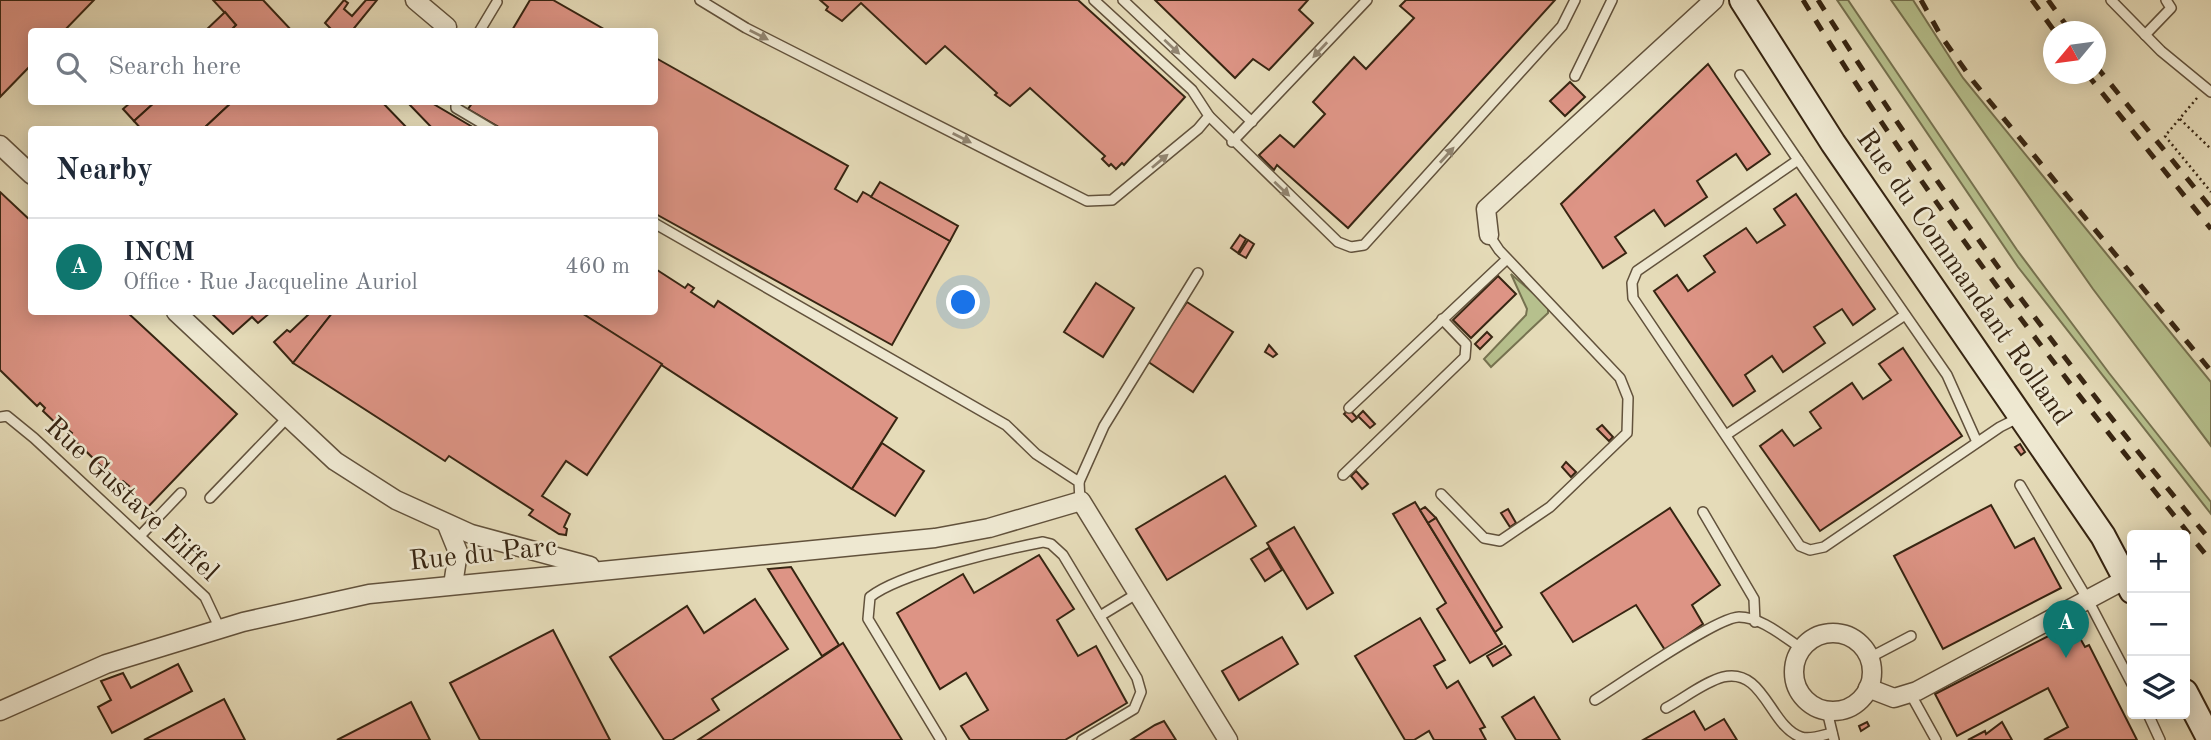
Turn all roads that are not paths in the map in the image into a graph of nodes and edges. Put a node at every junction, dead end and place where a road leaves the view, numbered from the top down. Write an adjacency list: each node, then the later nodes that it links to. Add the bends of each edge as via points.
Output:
1 (415, 0): 13 (street)
2 (700, 0): 20 (lane, one-way to 20, via 746,28 1087,201 1112,200)
3 (1094, 0): 20 (lane, via 1192,90)
4 (1123, 0): 21 (lane, one-way to 21)
5 (1367, 0): 21 (lane, one-way to 21)
6 (1575, 0): 23 (lane, one-way to 6, via 1338,242 1364,245 1562,26)
7 (1612, 0): 17 (lane)
8 (1714, 0): 28 (street, via 1486,209)
9 (1742, 0): 36 (street, Rue du Commandant Rolland, via 1833,143)
10 (2111, 0): 15 (lane)
11 (2166, 0): 15 (lane, via 2171,8)
12 (497, 2): 14 (lane)
13 (447, 27)
14 (481, 28)
15 (2145, 35): 18 (lane)
16 (1740, 75): 25 (lane)
17 (1575, 76)
18 (2209, 90)
19 (456, 105): 22 (lane)
20 (1209, 116): 23 (lane)
21 (1252, 122): 23 (lane)
22 (486, 126)
23 (1233, 142)
24 (0, 145): 26 (street)
25 (1798, 160): 32 (lane); 38 (lane, via 1637,271 1632,283 1633,298)
26 (28, 171)
27 (658, 225): 41 (lane, via 1006,425 1036,454)
28 (1489, 235): 29 (lane)
29 (1507, 259): 33 (lane); 44 (lane, via 1620,378 1628,398 1627,433 1550,507 1500,541 1484,538)
30 (1198, 273): 41 (lane, via 1104,426)
31 (179, 315): 37 (street)
32 (1905, 315): 38 (lane); 39 (lane, via 1947,375)
33 (1443, 319): 34 (lane); 40 (lane, via 1465,344 1465,357)
34 (1349, 408)
35 (0, 416): 49 (lane, Rue Gustave Eiffel, via 7,416 34,438)
36 (2021, 416): 39 (lane); 51 (street, Rue du Commandant Rolland, via 2103,536)
37 (288, 417): 45 (lane); 48 (street, via 335,461 396,500)
38 (1726, 435): 39 (lane, via 1800,546 1810,550 1824,547)
39 (1977, 442)
40 (1343, 475)
41 (1079, 482): 46 (lane)
42 (2020, 485): 55 (lane)
43 (181, 493): 49 (lane)
44 (1441, 494)
45 (210, 498)
46 (1080, 501): 50 (street, Rue du Parc, via 989,527 862,548); 54 (street)
47 (1703, 512): 57 (lane, via 1755,599)
48 (447, 525): 50 (street); 52 (street, via 458,552)
49 (140, 536): 58 (lane, Rue Gustave Eiffel, via 205,597)
50 (600, 569): 52 (street, Rue du Parc)
51 (2127, 581)
52 (453, 585): 58 (street, Rue du Parc, via 369,594)
53 (2127, 586): 55 (street)
54 (1138, 593): 56 (lane); 74 (street)
55 (2088, 600): 62 (lane); 64 (street)
56 (1100, 616): 72 (lane, via 1059,549 1043,542 908,578 876,592 866,606 868,619); 73 (lane, via 1142,692 1134,709)
57 (1755, 622): 60 (lane); 65 (lane, via 1739,617 1714,626)
58 (220, 629): 68 (street, Rue du Parc, via 106,664)
59 (1911, 636): 61 (lane)
60 (1801, 648): 61 (street, via 1816,636 1835,633 1855,639); 69 (street, via 1794,666 1796,685 1808,702)
61 (1869, 658): 63 (street, via 1872,675)
62 (2127, 674)
63 (1868, 688): 64 (street, via 1894,698); 69 (street, via 1849,708)
64 (1910, 693): 75 (lane)
65 (1595, 700)
66 (2190, 702): 77 (street)
67 (1666, 708): 71 (lane, via 1724,677 1742,678 1757,688 1800,737)
68 (0, 710)
69 (1827, 711): 71 (lane)
70 (2150, 719): 76 (lane)
71 (1833, 736)
72 (941, 740)
73 (1082, 740)
74 (1228, 740)
75 (1936, 740)
76 (2160, 740)
77 (2210, 740)

